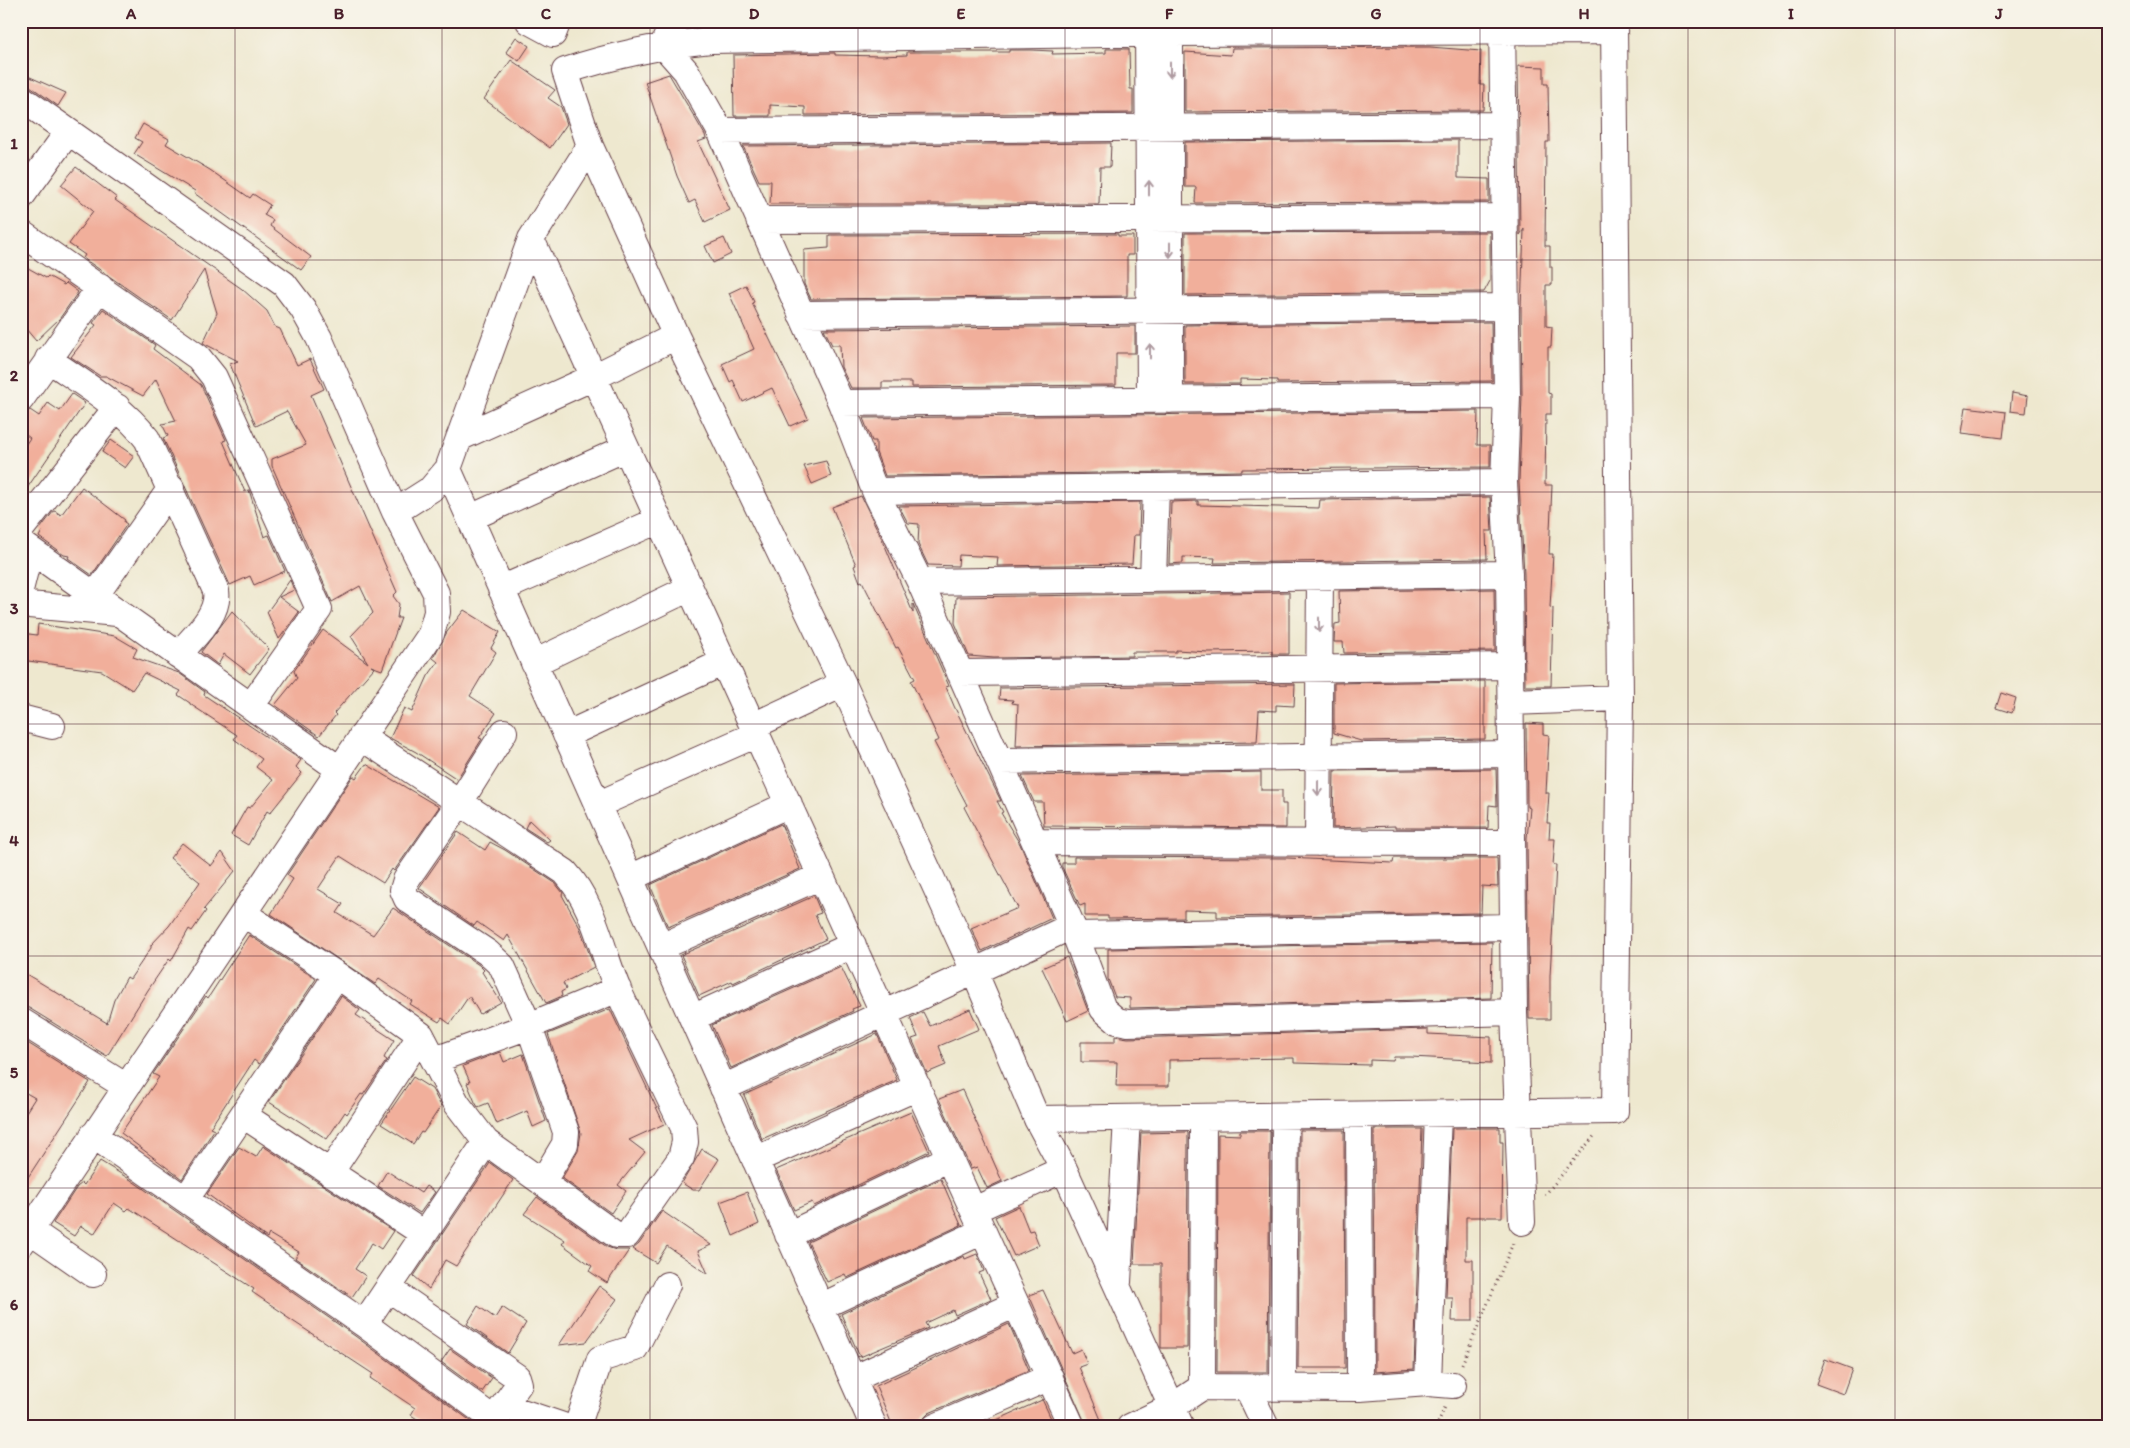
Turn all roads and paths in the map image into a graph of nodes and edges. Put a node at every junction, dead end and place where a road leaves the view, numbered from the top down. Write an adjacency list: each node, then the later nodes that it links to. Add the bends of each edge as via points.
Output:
1 (529, 21): 5 (street)
2 (674, 21): 7 (street)
3 (1502, 26): 4 (street); 6 (street); 10 (street)
4 (1614, 26): 61 (street)
5 (556, 27): 8 (street)
6 (1159, 27): 7 (street, via 712,40); 11 (street)
7 (663, 45): 8 (street); 12 (street, via 686,71)
8 (565, 71): 14 (street)
9 (21, 98): 13 (street)
10 (1504, 125): 11 (street); 16 (street)
11 (1159, 128): 12 (street); 18 (street)
12 (720, 131): 17 (street)
13 (68, 132): 15 (street); 40 (street, via 284,284 304,308 319,338)
14 (590, 146): 20 (street); 25 (street)
15 (21, 197)
16 (1504, 217): 18 (street); 22 (street)
17 (759, 220): 18 (street); 24 (street)
18 (1159, 220): 23 (street)
19 (21, 233): 21 (street)
20 (531, 239): 27 (street); 33 (street)
21 (100, 287): 26 (street); 63 (street, via 198,356 214,377 318,604 318,614)
22 (1506, 307): 23 (street); 28 (street)
23 (1160, 310): 24 (street); 30 (street)
24 (801, 314): 31 (street)
25 (676, 336): 27 (street); 60 (street)
26 (48, 359): 29 (street); 32 (street)
27 (594, 377): 33 (street); 34 (street)
28 (1506, 396): 30 (street); 36 (street)
29 (21, 399)
30 (1160, 400): 31 (street)
31 (841, 403): 39 (street)
32 (117, 407): 38 (street, via 147,439); 43 (street)
33 (460, 438): 35 (street)
34 (626, 448): 41 (street); 42 (street)
35 (448, 469): 40 (street, via 431,489); 41 (street)
36 (1504, 482): 37 (street); 44 (street)
37 (1156, 487): 39 (street); 46 (street)
38 (171, 488): 51 (street); 54 (street, via 217,600 214,610)
39 (875, 492): 47 (street)
40 (395, 512): 69 (street, via 436,593 437,612 430,634)
41 (470, 518): 50 (street)
42 (659, 520): 49 (street); 50 (street)
43 (24, 541): 48 (street); 51 (street)
44 (1509, 574): 45 (street); 57 (street)
45 (1311, 576): 46 (street); 58 (street)
46 (1152, 579): 47 (street)
47 (920, 582): 59 (street)
48 (21, 586)
49 (690, 588): 55 (street); 56 (street)
50 (502, 589): 56 (street)
51 (95, 596): 53 (street)
52 (21, 598): 53 (street, via 29,605)
53 (120, 613): 54 (street)
54 (178, 655): 63 (street)
55 (724, 662): 66 (street); 68 (street)
56 (534, 663): 68 (street)
57 (1510, 666): 58 (street); 62 (street)
58 (1310, 668): 59 (street); 71 (street)
59 (960, 673): 72 (street)
60 (844, 684): 66 (street); 87 (street)
61 (1620, 698): 62 (street); 100 (street)
62 (1510, 702): 70 (street)
63 (251, 706): 73 (street)
64 (21, 718): 65 (street)
65 (52, 726)
66 (755, 730): 75 (street); 76 (street)
67 (504, 732): 74 (street)
68 (566, 735): 76 (street)
69 (361, 737): 73 (street); 74 (street)
70 (1511, 754): 71 (street); 79 (street)
71 (1310, 757): 72 (street); 78 (street)
72 (999, 761): 77 (street)
73 (339, 770): 82 (street)
74 (460, 802): 89 (street, via 565,872 578,887); 94 (street, via 406,880 403,890 407,899 488,953 502,966)
75 (788, 804): 80 (street); 81 (street)
76 (597, 805): 81 (street)
77 (1035, 842): 78 (street); 84 (street)
78 (1310, 843): 79 (street)
79 (1512, 843): 83 (street)
80 (821, 876): 85 (street); 86 (street)
81 (630, 878): 86 (street)
82 (244, 914): 88 (street); 97 (street)
83 (1513, 927): 84 (street); 90 (street)
84 (1074, 931): 87 (street); 90 (street, via 1103,1008 1117,1021)
85 (853, 946): 91 (street); 92 (street)
86 (661, 947): 92 (street)
87 (974, 972): 91 (street); 108 (street)
88 (337, 975): 95 (street); 104 (street)
89 (618, 988): 94 (street); 115 (street, via 684,1128 681,1158 627,1234 621,1236)
90 (1514, 1012): 102 (street)
91 (884, 1014): 98 (street); 99 (street)
92 (692, 1018): 99 (street)
93 (22, 1022): 97 (street)
94 (529, 1026): 96 (street); 115 (street, via 566,1132 565,1144)
95 (421, 1035): 96 (street); 114 (street)
96 (435, 1060): 110 (street, via 457,1104)
97 (125, 1086): 109 (street)
98 (918, 1087): 111 (street); 112 (street)
99 (723, 1088): 112 (street)
100 (1615, 1111): 102 (street); 118 (path)
101 (1438, 1114): 102 (street); 103 (street); 131 (street)
102 (1516, 1114): 118 (street)
103 (1359, 1115): 105 (street); 134 (street)
104 (243, 1116): 114 (street); 116 (street)
105 (1285, 1116): 106 (street); 133 (street)
106 (1202, 1117): 107 (street); 132 (street)
107 (1127, 1118): 108 (street); 124 (street)
108 (1037, 1119): 113 (street)
109 (93, 1136): 116 (street); 119 (street)
110 (486, 1142): 115 (street); 120 (street)
111 (950, 1158): 117 (street); 121 (street)
112 (755, 1160): 121 (street)
113 (1064, 1169): 117 (street); 124 (street)
114 (330, 1173): 120 (street)
115 (543, 1181)
116 (186, 1199): 128 (street)
117 (978, 1220): 126 (street); 127 (street)
118 (1522, 1222): 131 (path)
119 (24, 1233): 122 (street)
120 (424, 1234): 125 (street)
121 (788, 1234): 127 (street)
122 (93, 1274)
123 (667, 1284): 139 (street, via 635,1348 600,1359)
124 (1117, 1286): 137 (street)
125 (388, 1288): 128 (street); 136 (street, via 517,1377 519,1384)
126 (1016, 1304): 129 (street); 130 (street)
127 (820, 1307): 130 (street)
128 (364, 1324): 136 (street, via 485,1413)
129 (1050, 1377): 141 (street); 142 (street)
130 (853, 1379): 140 (street)
131 (1441, 1384): 134 (street); 145 (path)
132 (1202, 1387): 135 (street); 137 (street)
133 (1283, 1387): 134 (street); 135 (street)
134 (1360, 1388)
135 (1248, 1389): 144 (street)
136 (499, 1416): 138 (street)
137 (1177, 1417): 143 (street)
138 (566, 1427)
139 (577, 1427)
140 (874, 1427)
141 (934, 1427)
142 (1072, 1427)
143 (1130, 1427)
144 (1266, 1427)
145 (1436, 1427)

